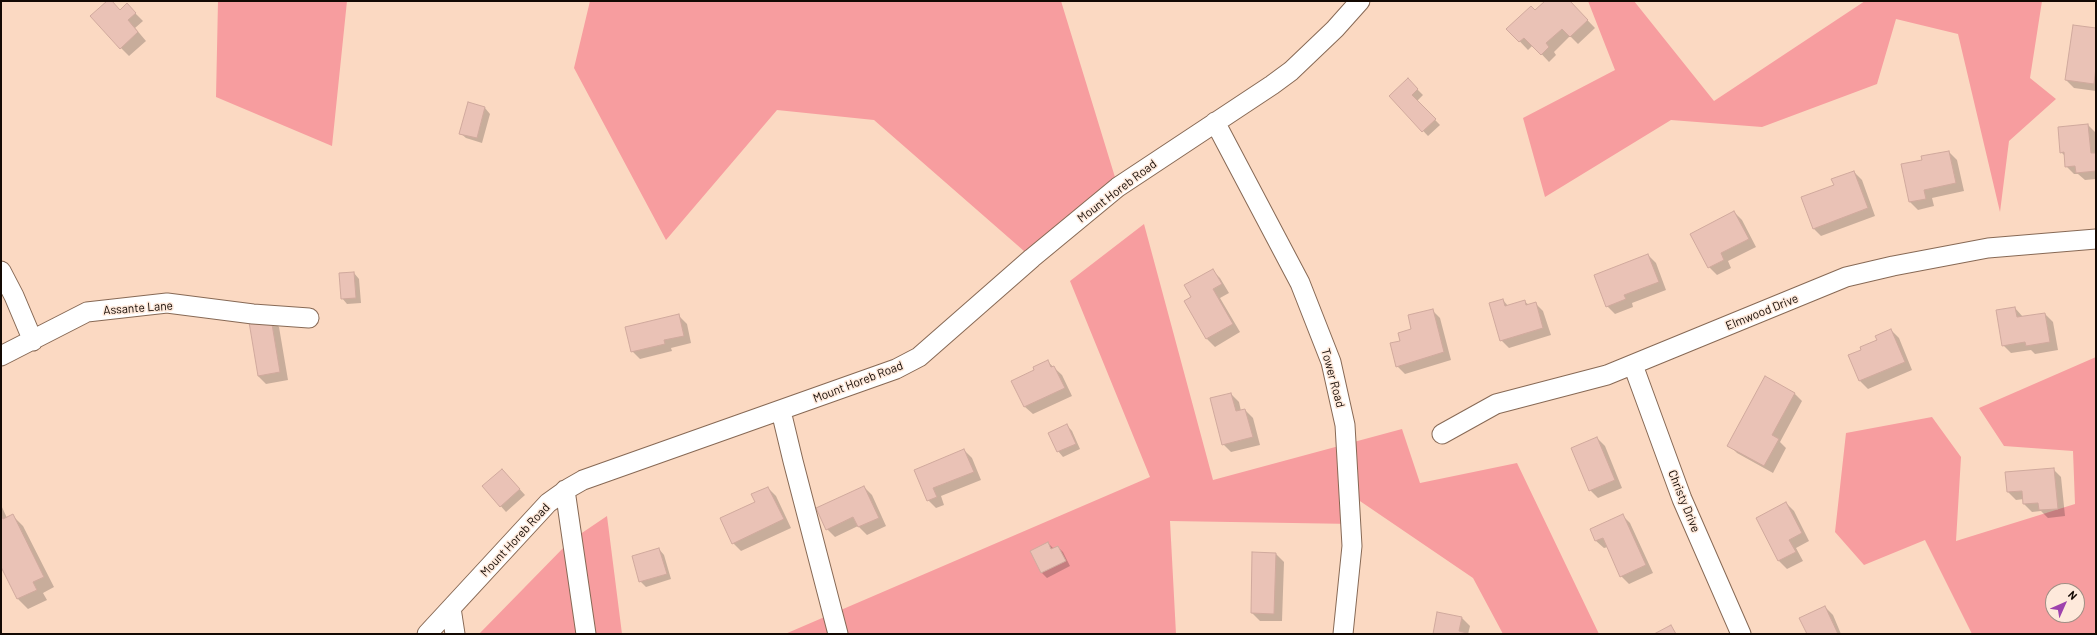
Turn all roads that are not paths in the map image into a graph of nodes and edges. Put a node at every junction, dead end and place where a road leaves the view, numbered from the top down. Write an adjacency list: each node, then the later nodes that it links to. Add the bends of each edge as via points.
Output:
1 (1360, 1): 2 (street, Mount Horeb Road, via 1309,54 1272,85)
2 (1215, 122): 9 (street, Mount Horeb Road, via 1118,187 919,357 896,369); 17 (street, Tower Road, via 1300,283 1331,362 1345,425 1352,546)
3 (2096, 239): 8 (street, Elmwood Drive, via 1988,248 1846,277)
4 (1, 271): 6 (street)
5 (309, 318): 6 (street, Assante Lane, via 167,303 87,312)
6 (33, 341): 7 (street, Assante Lane)
7 (1, 356)
8 (1633, 365): 10 (street, Elmwood Drive, via 1607,375 1496,404); 18 (street, Christy Drive, via 1682,499)
9 (781, 411): 11 (street, Mount Horeb Road, via 583,480); 16 (street)
10 (1442, 434)
11 (565, 490): 12 (street, Mount Horeb Road, via 548,503); 15 (street)
12 (452, 608): 13 (street, Mount Horeb Road); 14 (street)
13 (427, 634)
14 (454, 634)
15 (586, 634)
16 (838, 634)
17 (1343, 634)
18 (1741, 634)

